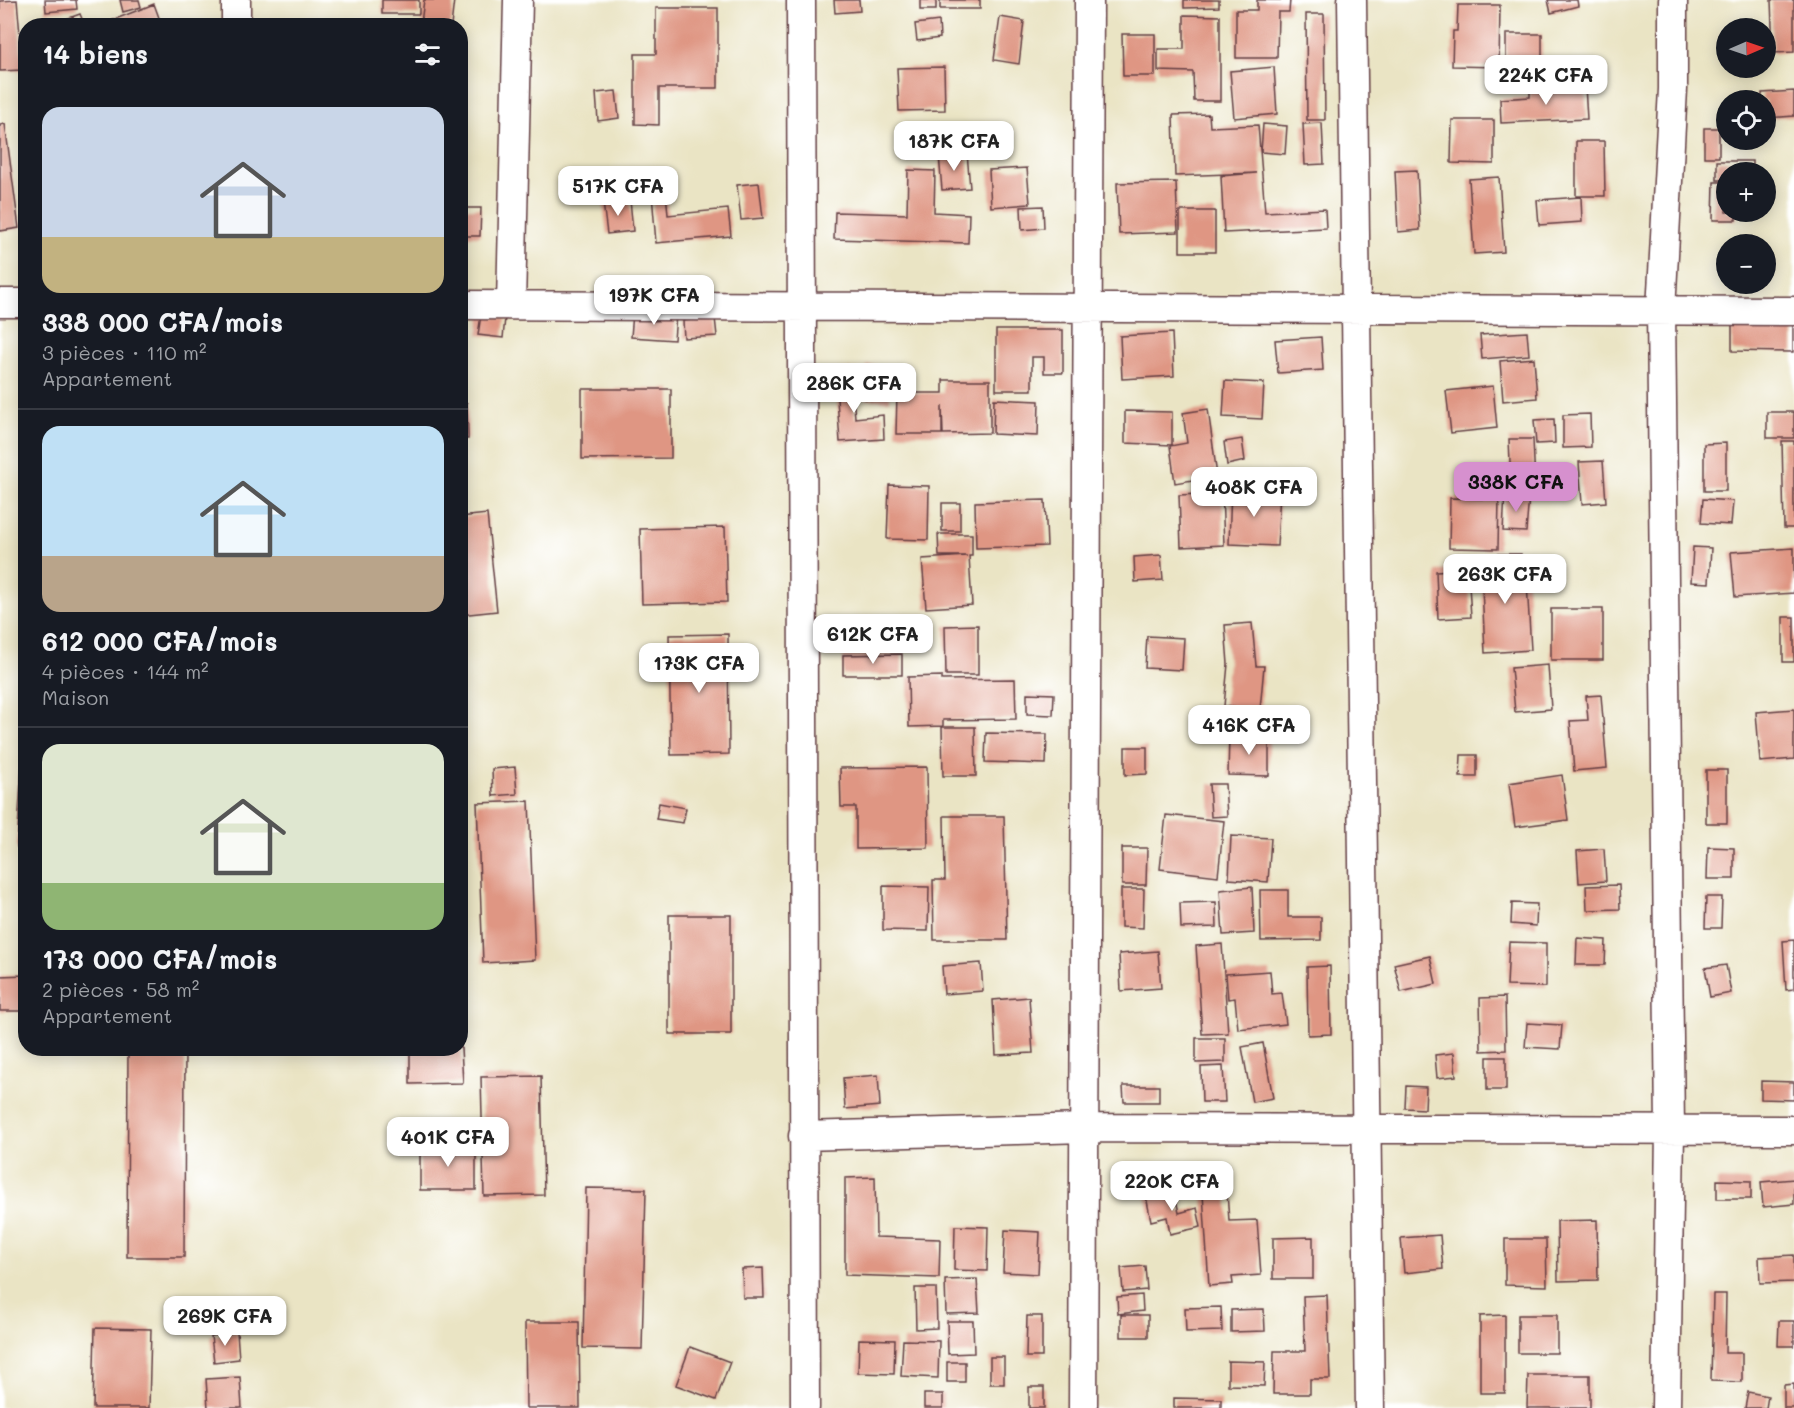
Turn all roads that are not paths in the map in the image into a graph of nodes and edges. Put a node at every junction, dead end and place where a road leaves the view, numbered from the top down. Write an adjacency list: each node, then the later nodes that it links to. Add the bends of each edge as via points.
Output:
1 (236, 0): 7 (street)
2 (518, 0): 11 (street)
3 (801, 0): 12 (street)
4 (1089, 0): 13 (street)
5 (1352, 0): 14 (street)
6 (1673, 0): 15 (street, via 1673,89)
7 (236, 18)
8 (0, 303): 9 (street)
9 (18, 303)
10 (468, 305): 11 (street)
11 (511, 305): 12 (street)
12 (801, 307): 13 (street); 21 (street)
13 (1088, 308): 14 (street); 17 (street)
14 (1356, 309): 15 (street); 18 (street)
15 (1661, 310): 16 (street); 19 (street)
16 (1794, 311)
17 (1085, 1128): 18 (street); 21 (street); 23 (street)
18 (1368, 1129): 19 (street); 24 (street)
19 (1670, 1130): 20 (street); 25 (street)
20 (1794, 1130)
21 (803, 1136): 22 (street)
22 (805, 1408)
23 (1083, 1408)
24 (1370, 1408)
25 (1666, 1408)

